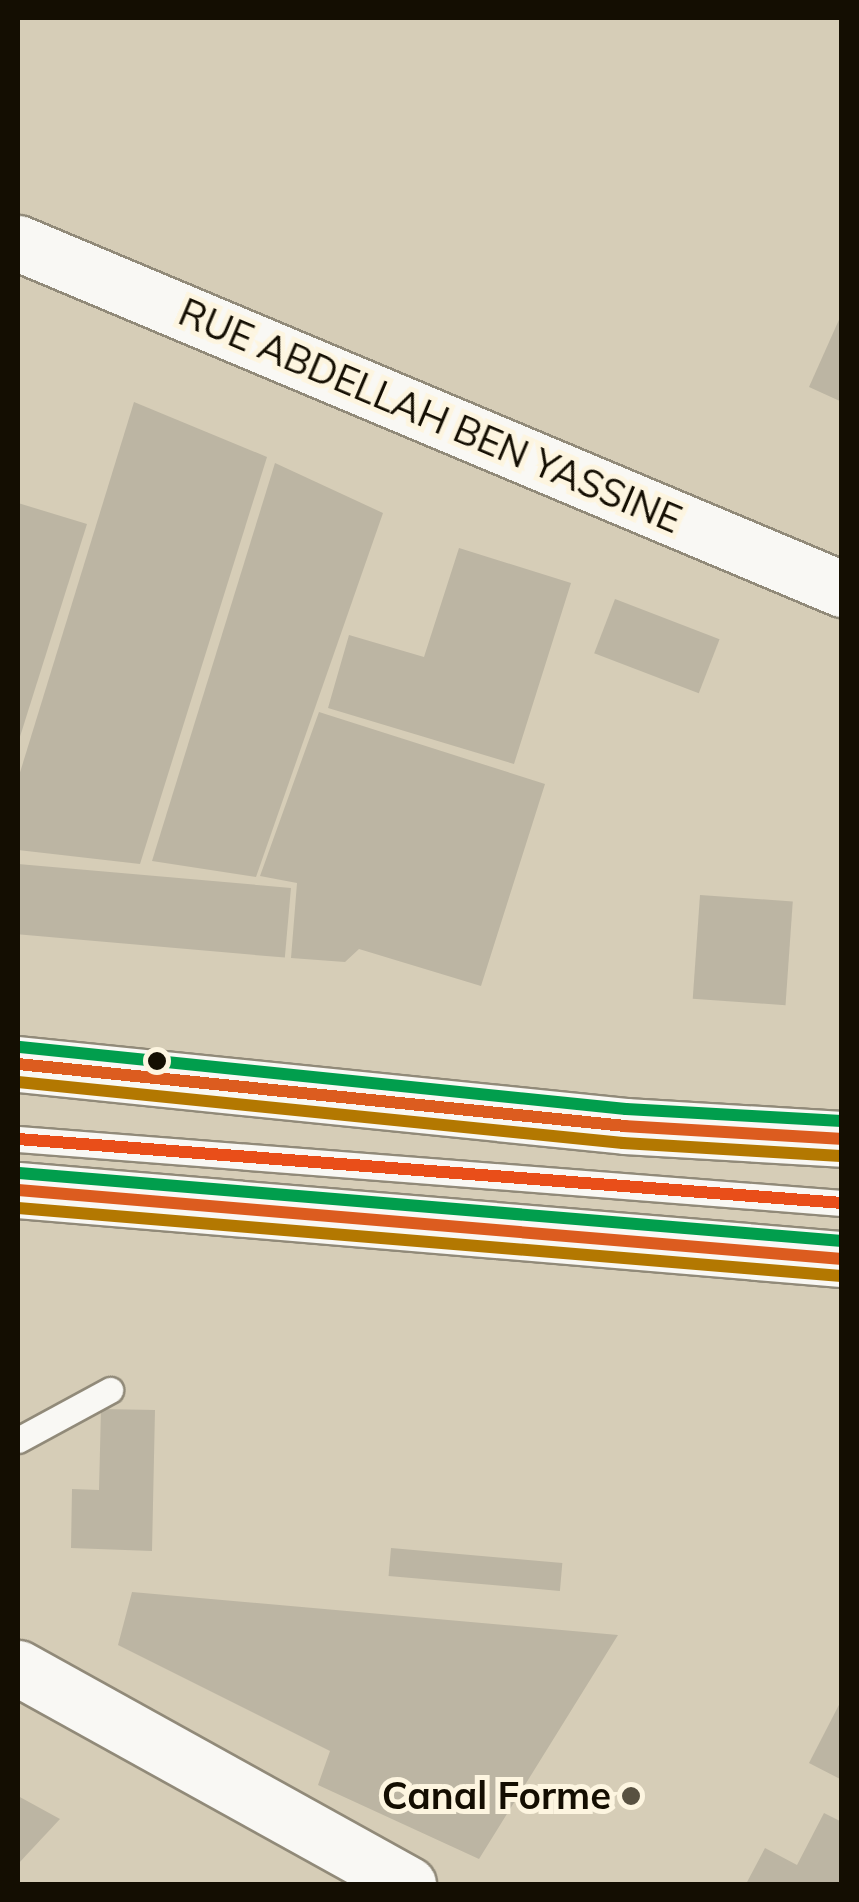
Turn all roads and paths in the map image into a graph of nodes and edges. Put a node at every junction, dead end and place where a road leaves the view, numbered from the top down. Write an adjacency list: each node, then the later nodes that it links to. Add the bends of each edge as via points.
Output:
1 (18, 242): 2 (main road, RUE ABDELLAH BEN YASSINE)
2 (842, 589)
3 (18, 1064): 5 (main road, via 625,1126)
4 (18, 1139): 7 (lane)
5 (842, 1139)
6 (18, 1190): 8 (main road)
7 (842, 1202)
8 (842, 1260)
9 (110, 1390): 10 (lane)
10 (18, 1440)
11 (18, 1668): 12 (main road)
12 (408, 1884)

